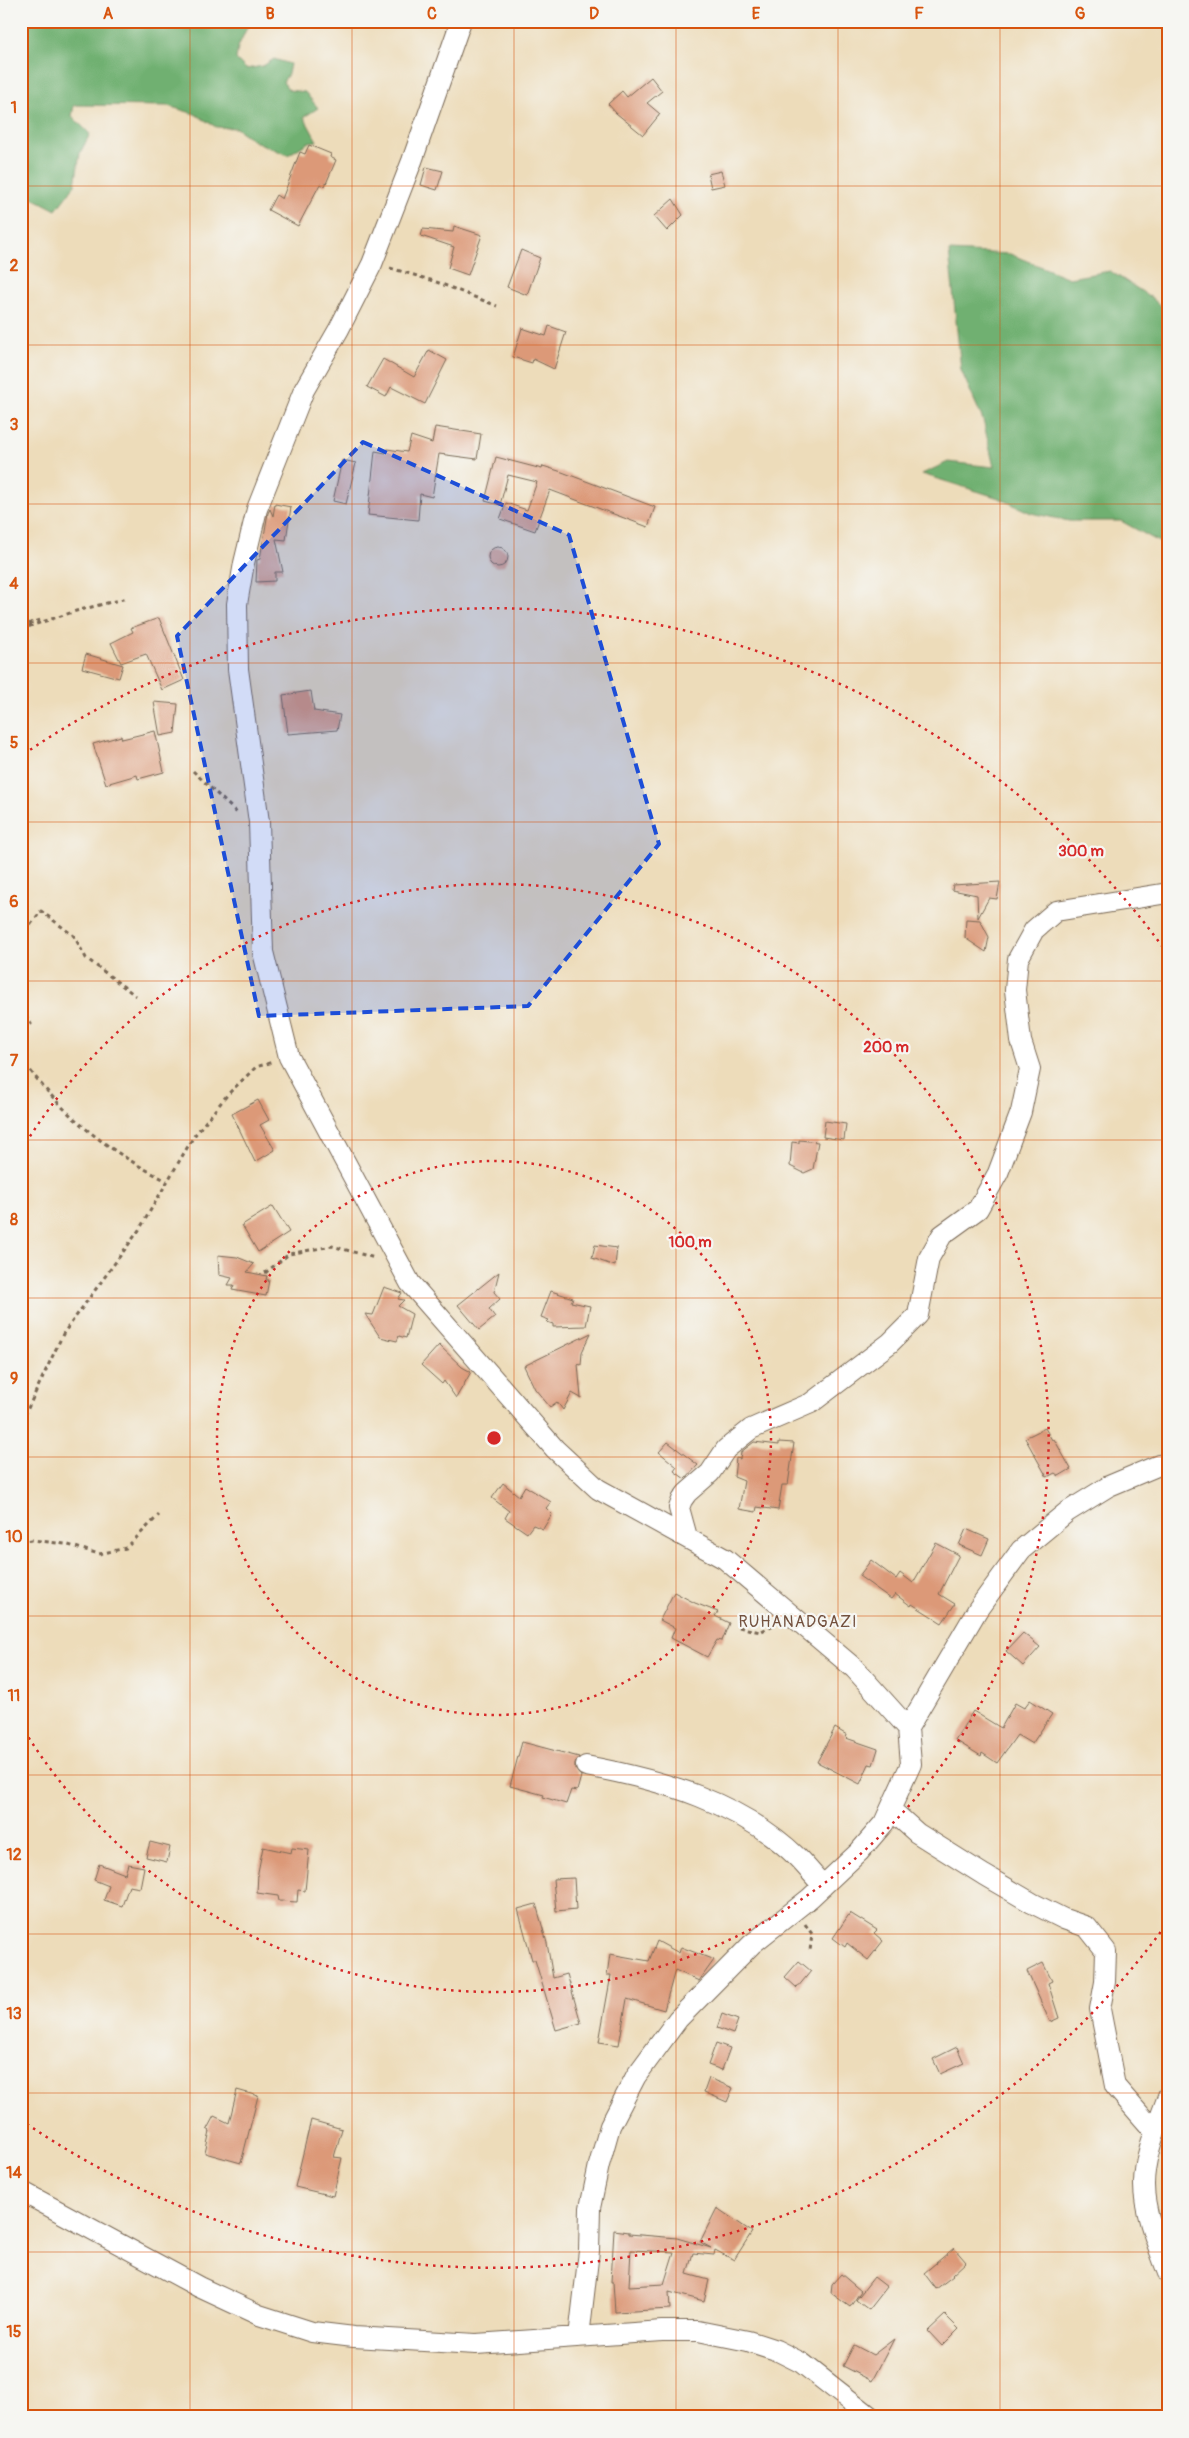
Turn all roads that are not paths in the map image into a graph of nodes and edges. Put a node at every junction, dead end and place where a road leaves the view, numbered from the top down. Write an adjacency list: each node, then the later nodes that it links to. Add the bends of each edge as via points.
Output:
1 (461, 21): 4 (street, via 372,264 304,390 257,508 244,563 237,604 238,669 259,822 263,952 289,1057 410,1283 525,1416 578,1471 598,1489)
2 (1168, 893): 4 (street, via 1056,912 1034,930 1018,959 1015,990 1021,1041 1030,1069 1021,1112 998,1173 978,1209 942,1235 928,1258 918,1315 890,1343 811,1403 751,1429 726,1449 710,1473 682,1500 679,1508)
3 (1168, 1464): 5 (street, via 1109,1486 1067,1512 1021,1550 978,1609)
4 (687, 1537): 5 (street, via 725,1559 854,1668)
5 (908, 1728): 7 (street, via 911,1764)
6 (586, 1766): 8 (street, via 661,1782 726,1809 797,1857)
7 (889, 1812): 8 (street, via 884,1823 859,1852); 10 (street, via 917,1834 984,1876 1056,1915 1087,1927 1106,1951 1100,2009 1115,2086)
8 (822, 1886): 13 (street, via 752,1944 678,2019 636,2076 610,2126 590,2208 589,2251)
9 (1168, 2096): 10 (street)
10 (1155, 2132): 12 (street, via 1144,2184 1147,2207)
11 (21, 2191): 13 (street, via 199,2287 259,2315 312,2332 476,2344)
12 (1168, 2273)
13 (579, 2337): 14 (street, via 698,2331 748,2341 802,2363)
14 (871, 2417)

